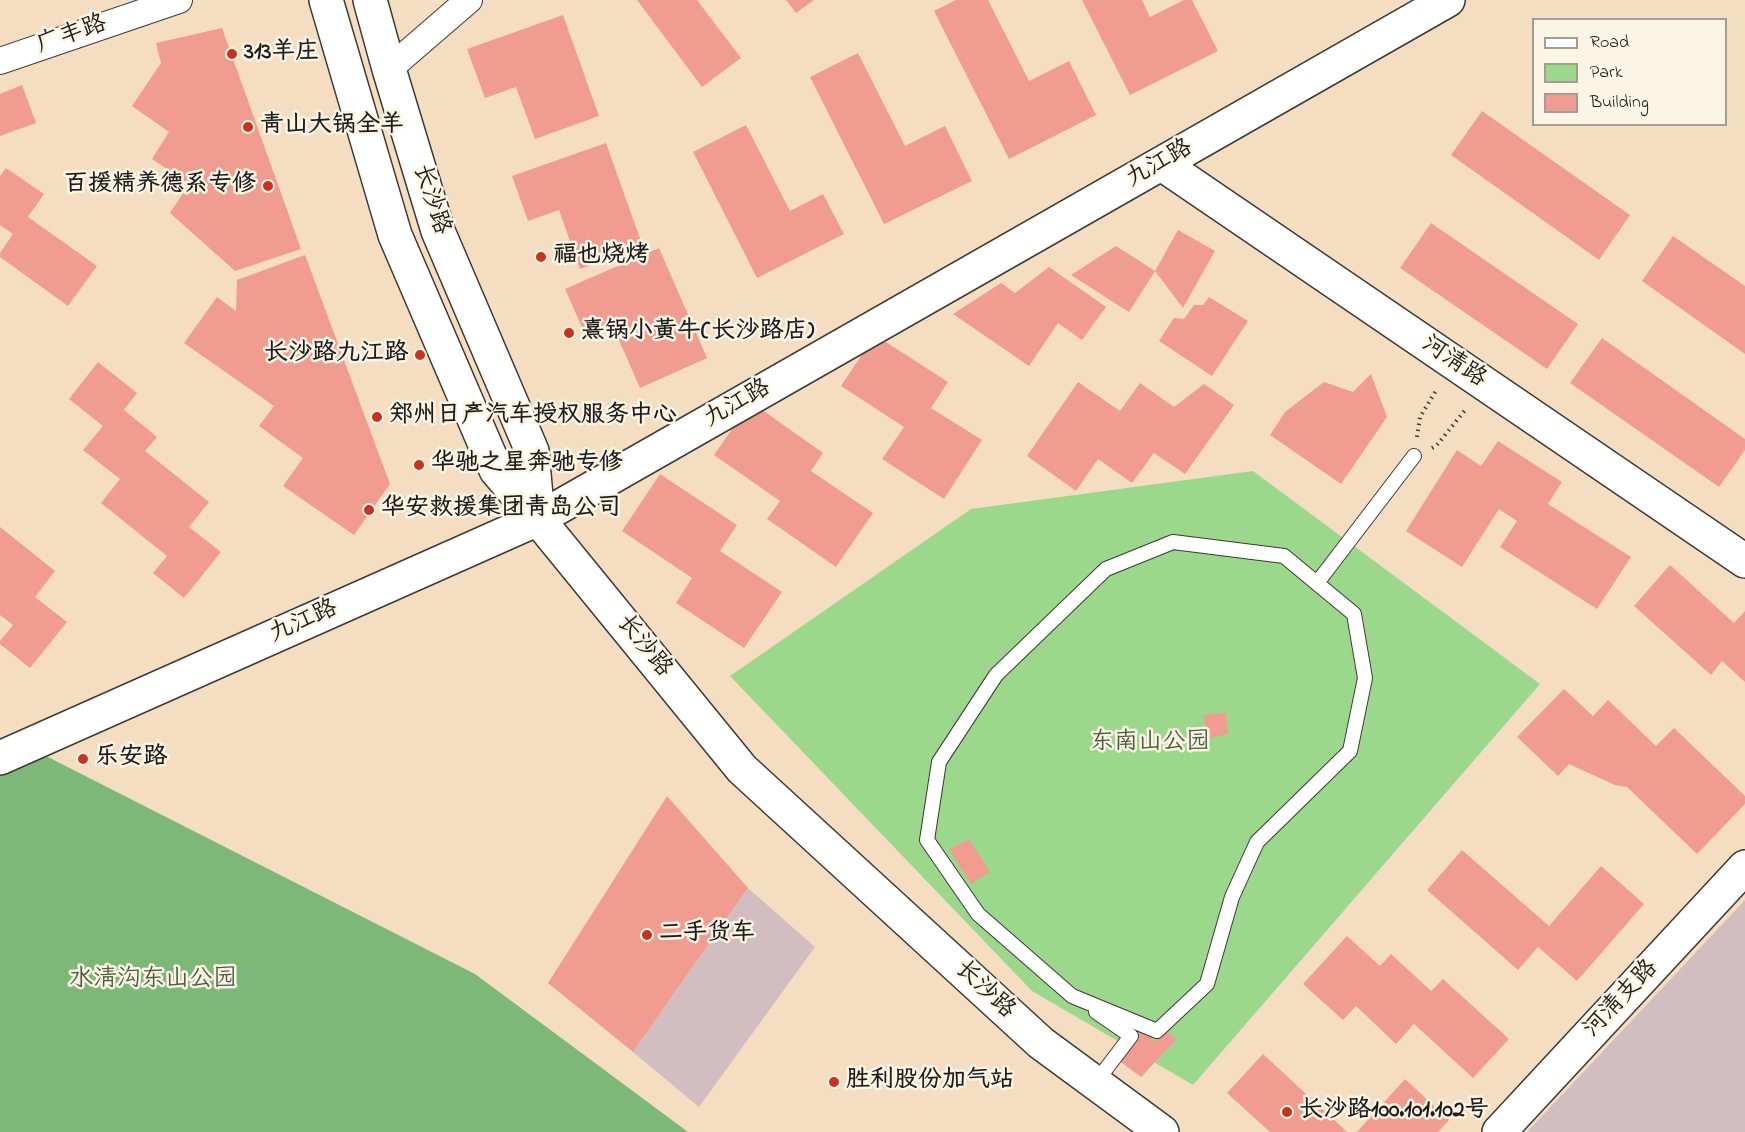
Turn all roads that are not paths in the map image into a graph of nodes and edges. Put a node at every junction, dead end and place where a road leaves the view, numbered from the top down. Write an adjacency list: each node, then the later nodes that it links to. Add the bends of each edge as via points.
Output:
1 (179, 0): 6 (street, 广丰路)
2 (326, 0): 10 (street, via 395,235 496,470)
3 (370, 0): 7 (street, 长沙路)
4 (469, 0): 7 (street)
5 (1445, 1): 8 (street, 九江路)
6 (0, 61)
7 (389, 69): 10 (street, 长沙路, via 438,231 532,451)
8 (1162, 164): 10 (street, 九江路); 11 (street, 河清路)
9 (1414, 456): 12 (lane)
10 (538, 519): 13 (street, 九江路); 16 (street, 长沙路, via 742,769 1041,1043)
11 (1745, 561)
12 (1317, 583): 15 (lane, via 1354,614 1365,678 1350,751 1257,842 1232,897 1207,984 1157,1031); 15 (lane, via 1284,556 1173,542 1106,569 996,675 939,762 927,840 978,914)
13 (0, 758)
14 (1745, 867): 18 (street, 河清支路)
15 (1072, 996): 16 (lane, via 1131,1036)
16 (1096, 1082): 17 (street, 长沙路)
17 (1162, 1132)
18 (1499, 1132)

